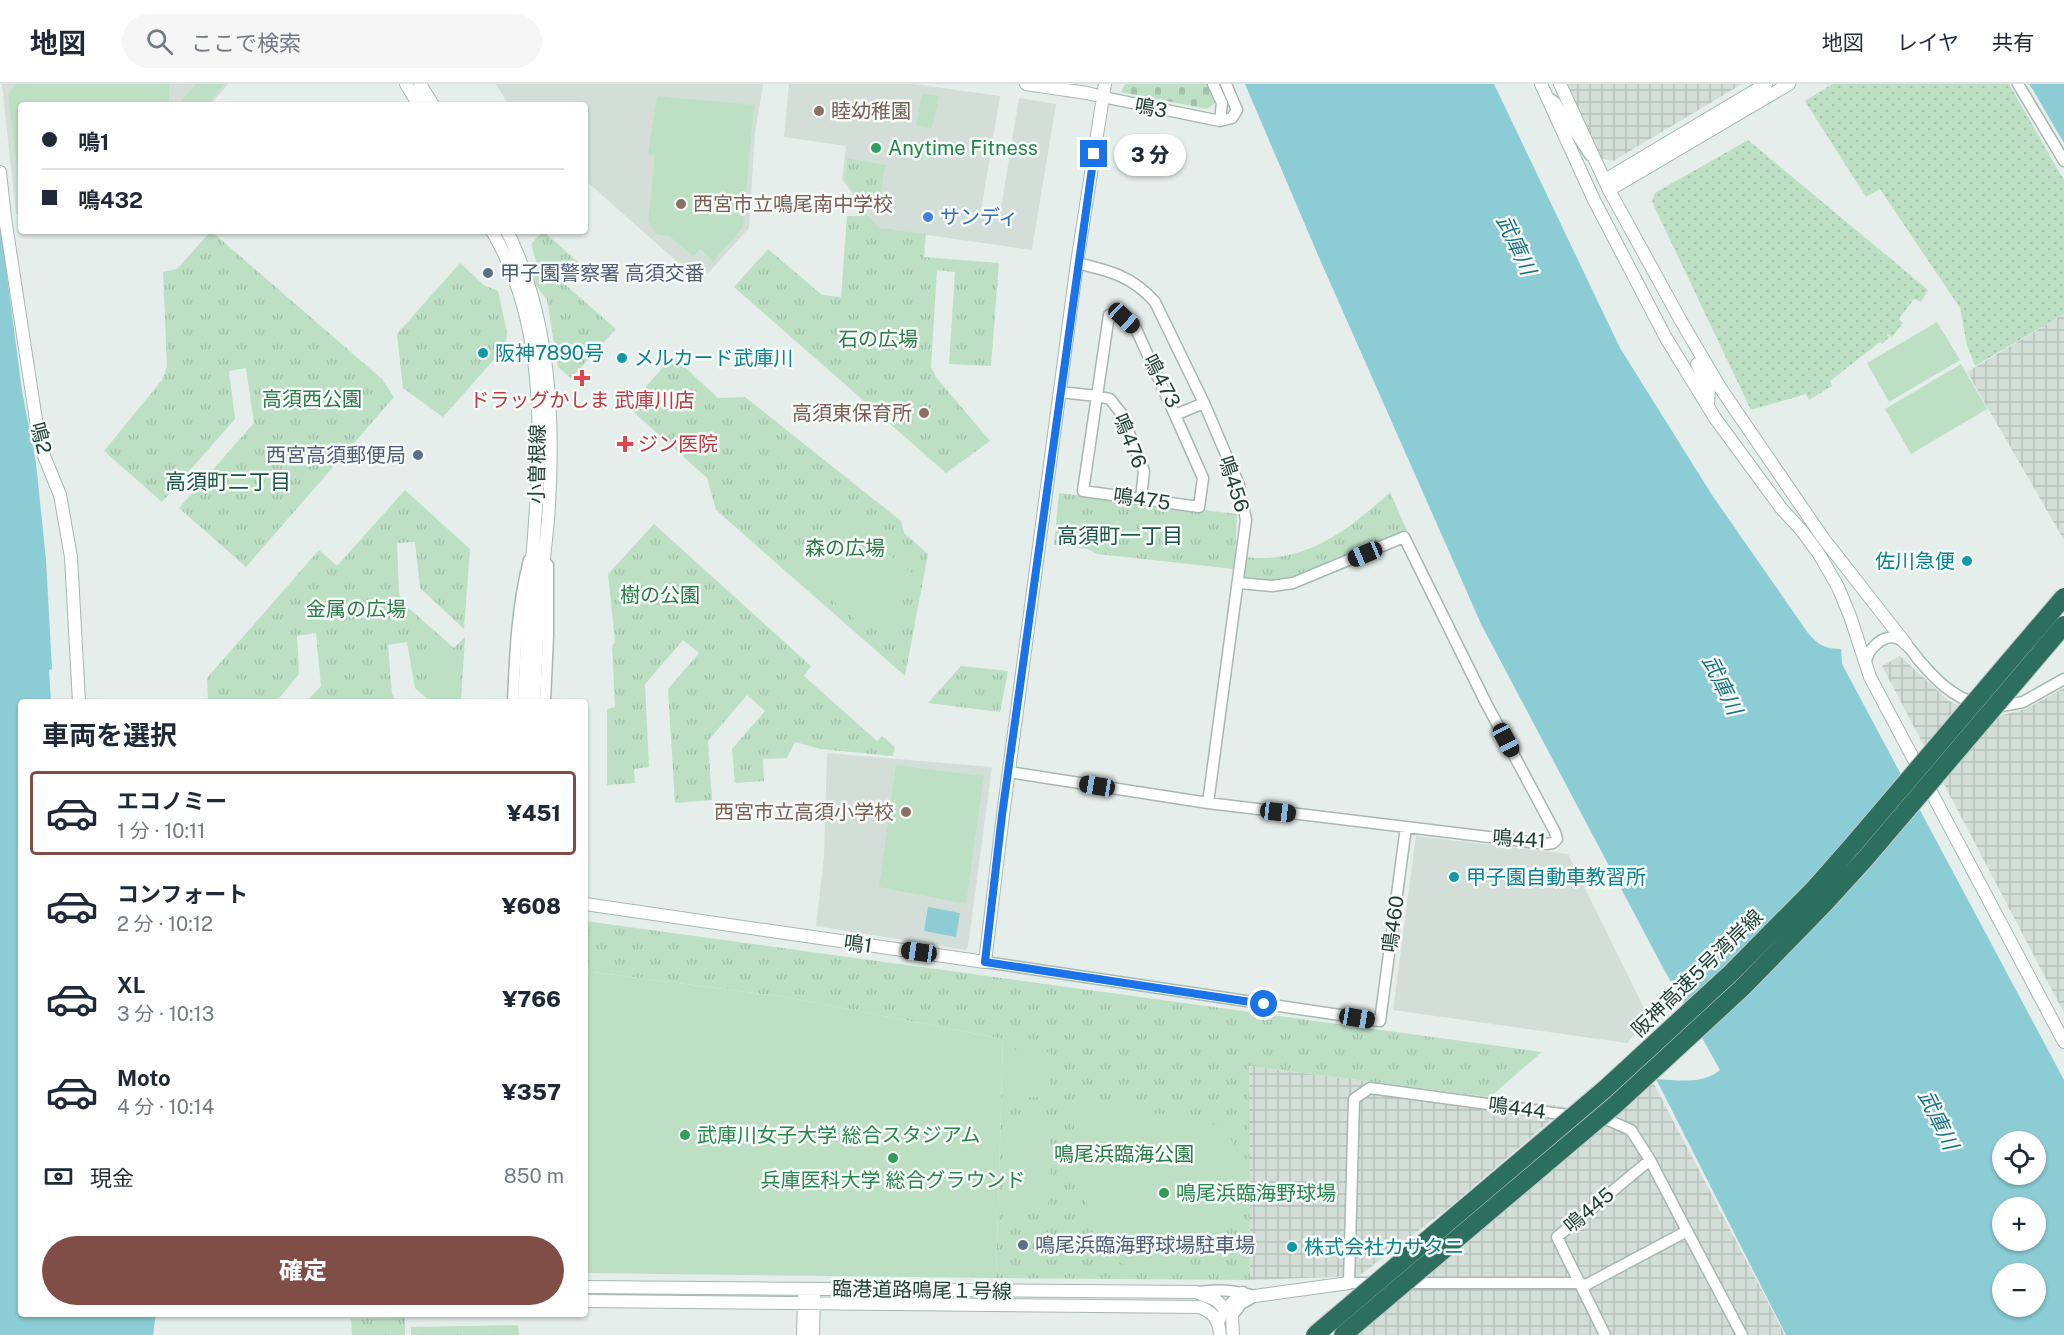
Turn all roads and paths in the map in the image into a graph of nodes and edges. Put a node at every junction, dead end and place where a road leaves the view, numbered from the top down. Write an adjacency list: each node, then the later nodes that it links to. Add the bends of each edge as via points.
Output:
1 (406, 84): 14 (street)
2 (420, 84): 15 (street)
3 (1026, 84): 13 (street, 鳴3)
4 (1104, 84): 13 (street)
5 (1213, 84): 16 (street, via 1222,103)
6 (1226, 84): 16 (street, via 1237,110 1232,118)
7 (1541, 84): 12 (street)
8 (1560, 84): 17 (street)
9 (1766, 84): 20 (street)
10 (1789, 84): 20 (street)
11 (2018, 84): 18 (street)
12 (1546, 96): 17 (street, via 1555,102); 28 (street, via 1633,277)
13 (1103, 97): 16 (street, 鳴3); 23 (street)
14 (416, 102)
15 (431, 102)
16 (1220, 121)
17 (1596, 161): 20 (street)
18 (2064, 161)
19 (0, 172): 40 (street, 鳴2, via 40,446 60,495 71,556)
20 (1607, 185): 24 (street)
21 (494, 234): 32 (street, 小曽根線, via 510,266 533,346 538,449)
22 (508, 234): 31 (street, 小曽根線, via 533,299 546,369 550,421)
23 (1077, 263): 25 (street); 27 (street, 鳴456, via 1119,274 1155,302)
24 (1667, 295): 28 (street, via 1667,308 1709,389); 36 (street, via 1721,389 1779,476)
25 (1060, 392): 26 (street); 45 (street)
26 (1097, 396): 29 (street, 鳴473, via 1108,315 1124,318 1136,329); 30 (street, 鳴476, via 1110,399 1121,414 1144,471); 30 (street, 鳴475, via 1083,491)
27 (1204, 403): 29 (street, 鳴473); 33 (street, 鳴456, via 1239,485 1246,520)
28 (1708, 405): 38 (street, via 1746,462 1819,554 1838,587)
29 (1175, 415): 30 (street, 鳴475, via 1203,478 1200,507)
30 (1142, 498)
31 (548, 520): 37 (street); 44 (street, 小曽根線)
32 (534, 540): 37 (street); 41 (street, 小曽根線, via 516,635)
33 (1239, 583): 46 (street, 鳴456); 47 (street, 鳴441, via 1293,583 1404,537 1557,838 1546,844)
34 (2064, 597): 53 (highway, 阪神高速5号湾岸線, bridge, via 1852,846 1774,930 1646,1053)
35 (2064, 625): 70 (highway, 阪神高速5号湾岸線, bridge, via 1865,859 1742,988 1615,1105)
36 (1906, 644): 38 (street, via 1895,637 1888,638 1871,648); 39 (street, via 1936,680 1958,696 1992,708 2023,702)
37 (532, 647): 42 (street); 43 (street)
38 (1866, 666): 51 (street)
39 (2064, 679)
40 (79, 699)
41 (513, 699)
42 (524, 699)
43 (534, 699)
44 (544, 699)
45 (1009, 772): 46 (street, 鳴441); 49 (street)
46 (1208, 803): 47 (street, 鳴441)
47 (1406, 827): 50 (street, 鳴460)
48 (588, 904): 49 (street, 鳴1)
49 (985, 962): 50 (street, 鳴1)
50 (1380, 1021)
51 (2064, 1042)
52 (1650, 1160): 54 (street, 鳴444); 55 (street, 鳴444, via 1631,1130 1608,1120 1370,1088 1354,1099); 56 (street, 鳴445, via 1557,1237)
53 (1452, 1219): 68 (highway, bridge); 69 (highway, 阪神高速5号湾岸線, bridge)
54 (1687, 1231): 56 (street); 72 (street)
55 (1349, 1283): 56 (street); 60 (street)
56 (1581, 1285): 71 (street, 鳴445)
57 (588, 1287): 58 (street, 臨港道路鳴尾１号線)
58 (809, 1288): 59 (street, 臨港道路鳴尾１号線); 62 (street)
59 (1196, 1292): 60 (street, via 1216,1289); 63 (street, 臨港道路鳴尾１号線, via 1216,1300)
60 (1249, 1294): 63 (street, via 1241,1305)
61 (588, 1301): 62 (street, 臨港道路鳴尾１号線)
62 (808, 1304): 64 (street, 臨港道路鳴尾１号線, via 1200,1307 1216,1317); 65 (street); 66 (street)
63 (1228, 1312): 64 (street); 67 (street)
64 (1219, 1329)
65 (803, 1335)
66 (813, 1335)
67 (1233, 1335)
68 (1302, 1335)
69 (1315, 1335)
70 (1343, 1335)
71 (1605, 1335)
72 (1742, 1335)

